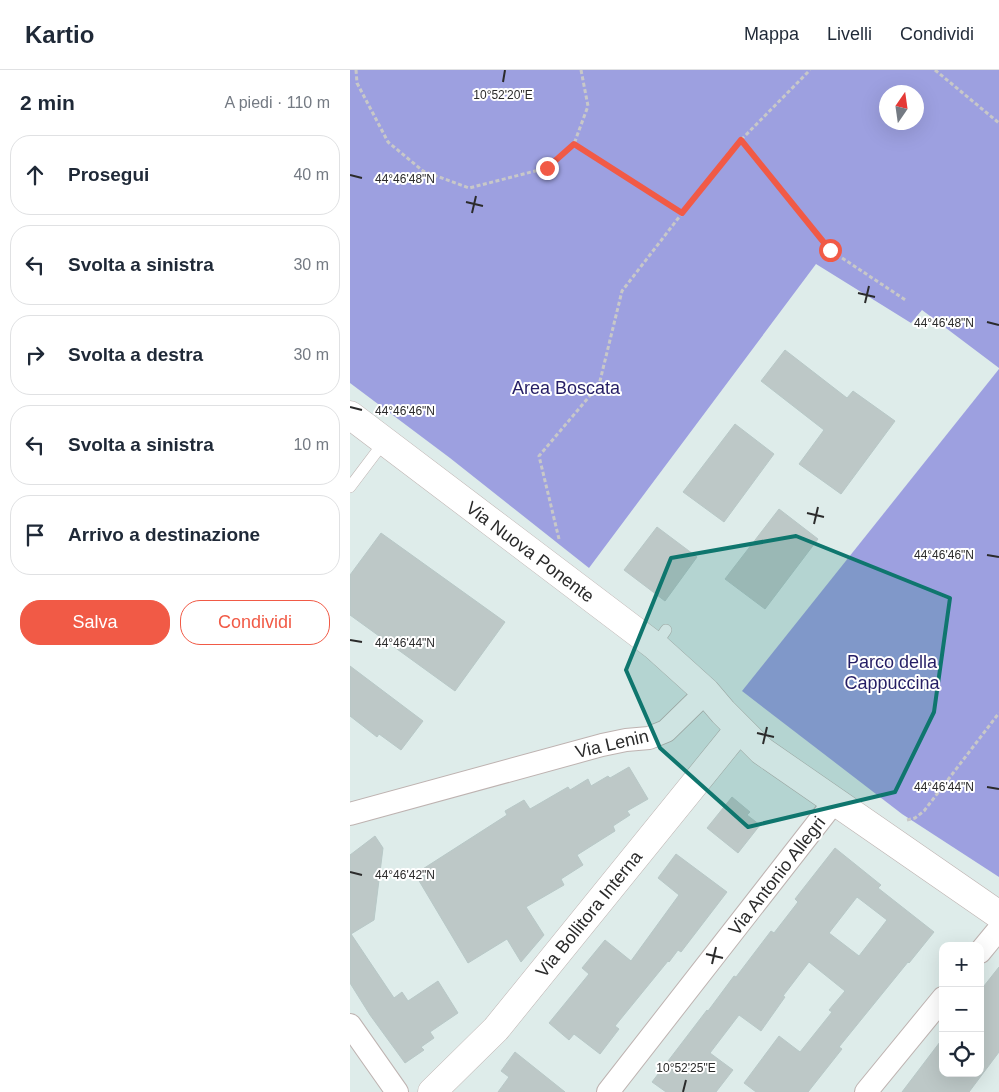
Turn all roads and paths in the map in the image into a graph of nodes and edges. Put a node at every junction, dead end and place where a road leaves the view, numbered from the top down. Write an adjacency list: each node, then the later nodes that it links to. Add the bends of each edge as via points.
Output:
1 (356, 70): 7 (path, via 357,83 388,142 423,171 468,188 547,168)
2 (581, 70): 7 (path, via 588,106)
3 (810, 70): 6 (path)
4 (935, 70): 5 (path)
5 (999, 122)
6 (741, 140): 8 (path); 9 (path, via 830,250)
7 (574, 144): 8 (path)
8 (682, 213): 13 (path, via 622,291 598,385 539,456)
9 (907, 301)
10 (350, 416): 11 (street, Via Nuova Ponente)
11 (384, 442): 12 (lane); 14 (street, Via Nuova Ponente, via 661,638)
12 (350, 487)
13 (560, 545)
14 (706, 692): 16 (street); 18 (street, Via Lenin, via 666,730 649,738 602,745)
15 (999, 713): 19 (path, via 924,810 915,818)
16 (739, 729): 17 (street, via 762,751); 26 (street, Via Bollitora Interna, via 496,1029)
17 (834, 802): 20 (street); 27 (street, Via Antonio Allegri)
18 (350, 814)
19 (904, 821)
20 (999, 915)
21 (999, 929): 22 (street)
22 (984, 947)
23 (939, 1003): 28 (street)
24 (350, 1025): 25 (street)
25 (397, 1092)
26 (432, 1092)
27 (608, 1092)
28 (866, 1092)

